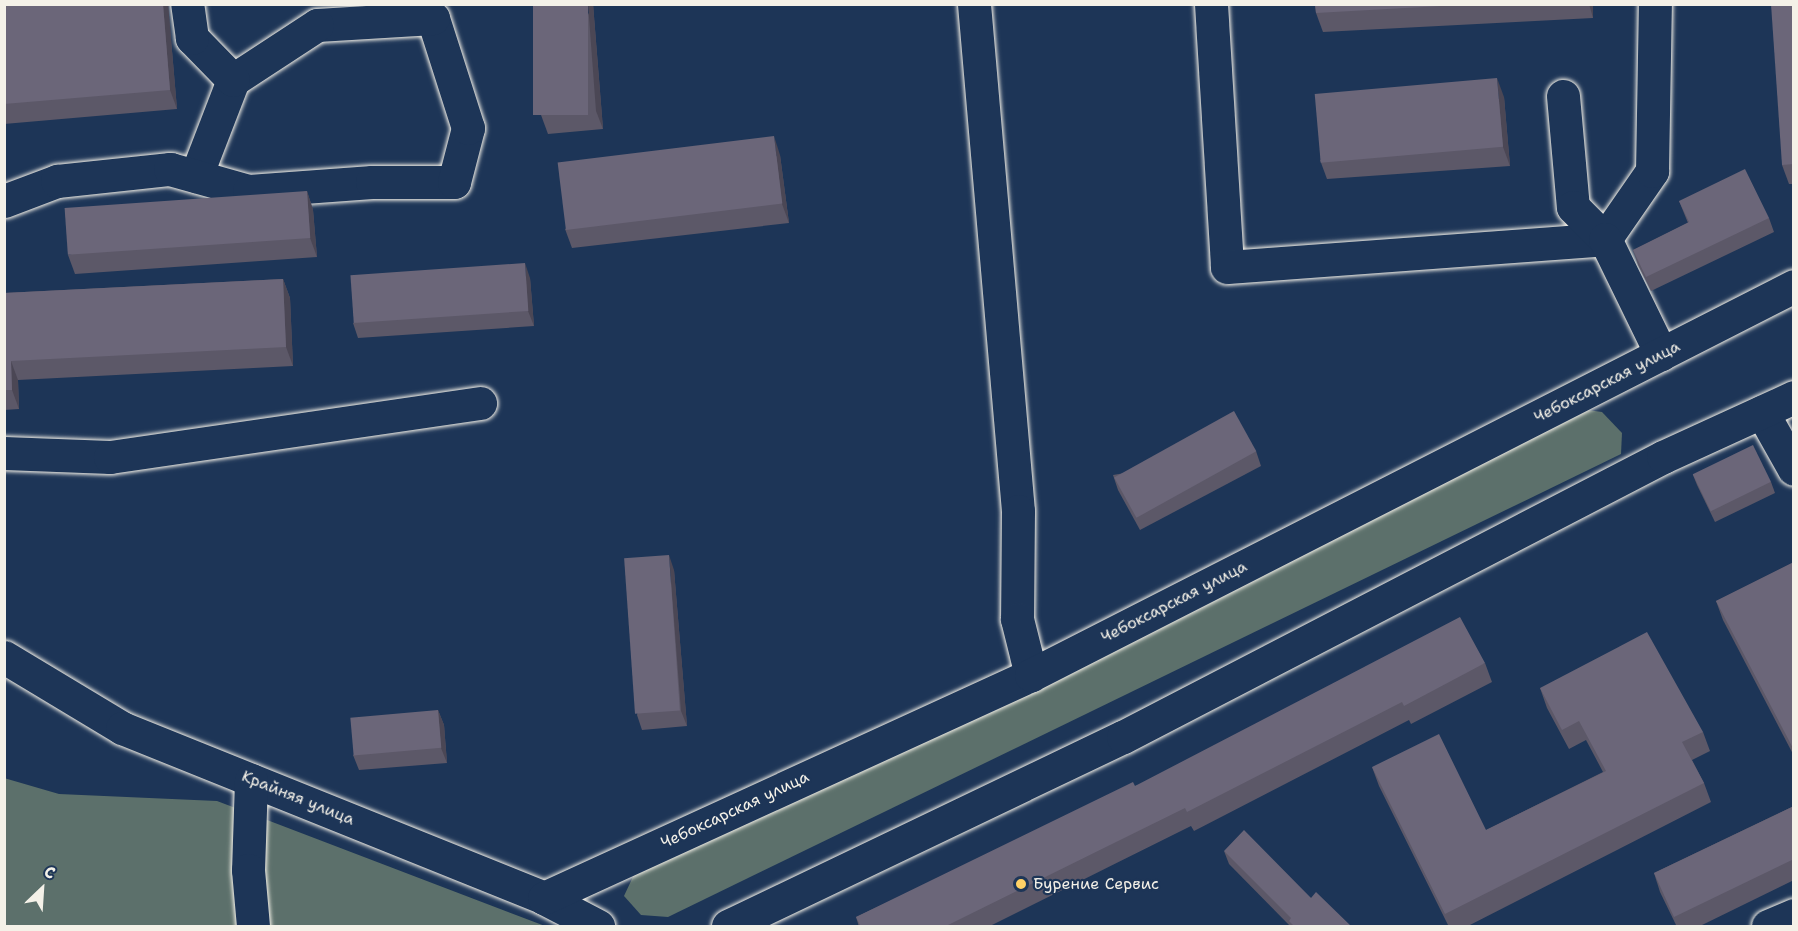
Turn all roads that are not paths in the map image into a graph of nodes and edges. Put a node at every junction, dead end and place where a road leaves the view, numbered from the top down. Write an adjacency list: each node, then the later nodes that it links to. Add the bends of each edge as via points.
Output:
1 (187, 4): 5 (street, via 192,38)
2 (974, 4): 18 (street, via 1018,511 1017,619)
3 (1210, 4): 9 (street, via 1227,267)
4 (1655, 4): 9 (street, via 1652,171)
5 (233, 80): 7 (street); 7 (street, via 316,25 433,18 468,128 454,182 372,182 249,191)
6 (1563, 96): 9 (street, via 1573,207)
7 (196, 176): 8 (street, via 170,169 57,181)
8 (4, 201)
9 (1605, 239): 11 (street)
10 (1794, 286): 11 (street, Чебоксарская улица)
11 (1661, 354): 18 (street, Чебоксарская улица)
12 (1794, 397): 14 (street)
13 (480, 403): 15 (street, via 110,457)
14 (1762, 412): 16 (street); 24 (street, via 1663,457 1123,737)
15 (4, 453)
16 (1794, 469)
17 (4, 657): 19 (street, Крайняя улица, via 122,728)
18 (1031, 675): 20 (street, Чебоксарская улица)
19 (251, 780): 20 (street, Крайняя улица); 22 (street, via 248,870)
20 (544, 898): 23 (street, Крайняя улица)
21 (1794, 915): 25 (street)
22 (254, 927)
23 (597, 927)
24 (728, 927)
25 (1768, 927)

